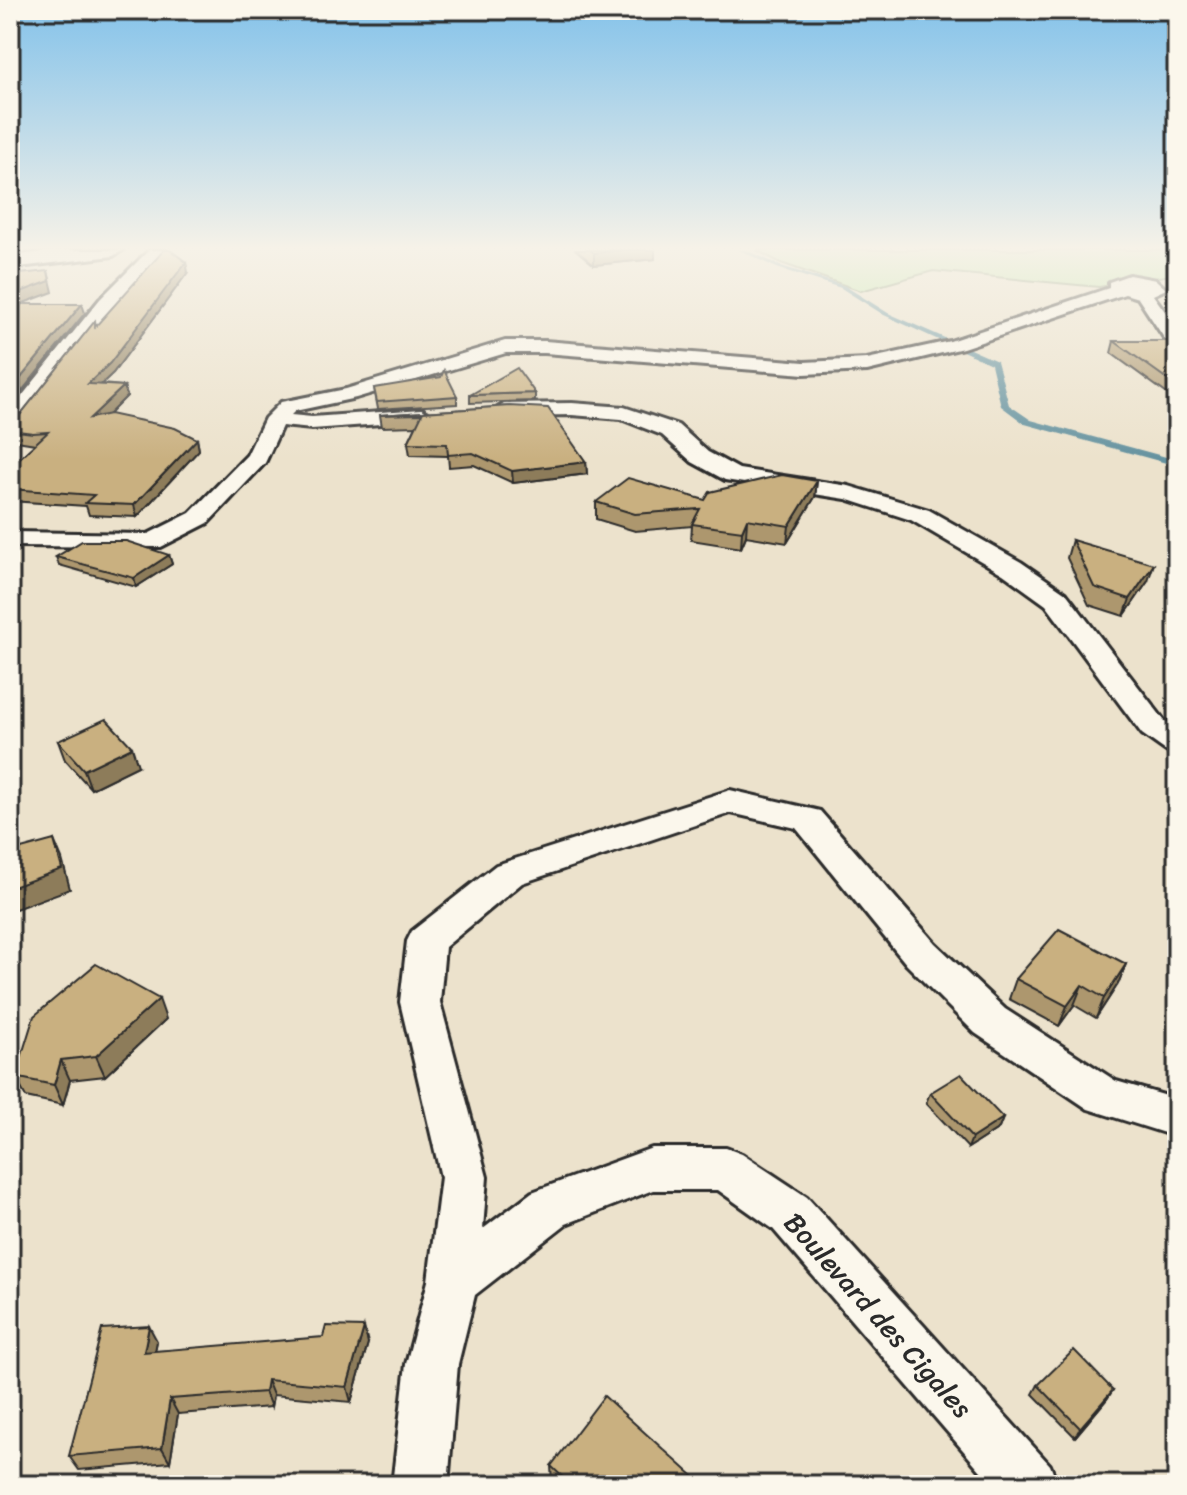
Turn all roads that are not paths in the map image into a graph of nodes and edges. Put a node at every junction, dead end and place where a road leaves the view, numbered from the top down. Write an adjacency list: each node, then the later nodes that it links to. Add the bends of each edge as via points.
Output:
1 (93, 320): 8 (street)
2 (1032, 320): 7 (street, via 878,366 837,370 505,347 349,394 288,406)
3 (1161, 320): 4 (street)
4 (1176, 335)
5 (480, 411): 10 (street, via 624,413 670,430 700,457 733,475 849,493 920,515 1056,599 1153,727)
6 (451, 413): 7 (street, via 312,423)
7 (275, 418): 9 (street, via 257,458 199,518 152,542)
8 (10, 425)
9 (10, 539)
10 (1177, 744)
11 (1177, 1118): 12 (street, via 1103,1096 990,1021 921,954 808,819 730,801 509,874 426,941 420,1002 464,1177)
12 (453, 1281): 13 (street, via 432,1364); 14 (street, Boulevard des Cigales, via 549,1208 652,1169 726,1169 790,1213)
13 (420, 1485)
14 (1030, 1485)

